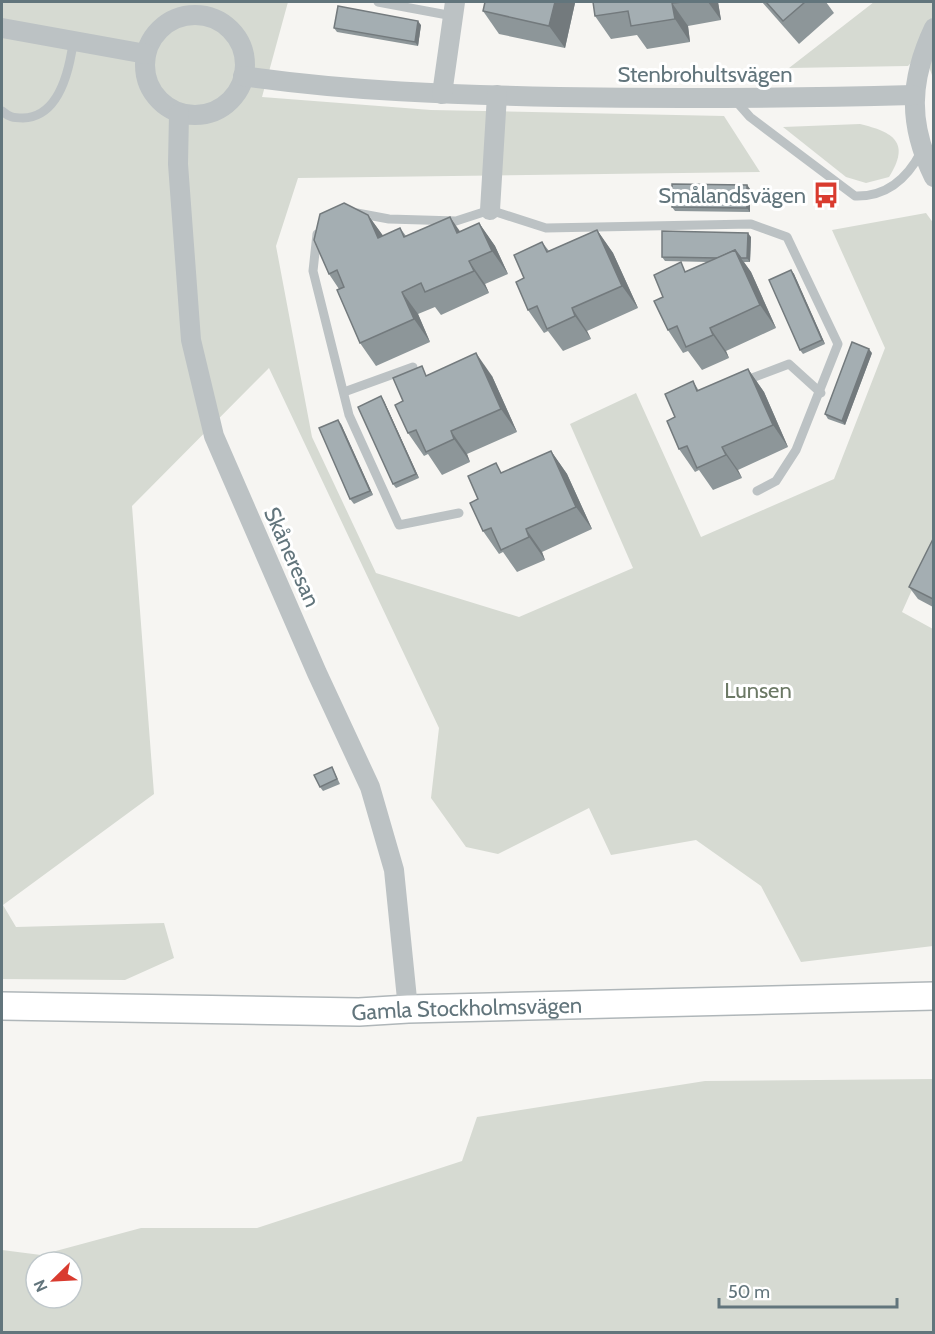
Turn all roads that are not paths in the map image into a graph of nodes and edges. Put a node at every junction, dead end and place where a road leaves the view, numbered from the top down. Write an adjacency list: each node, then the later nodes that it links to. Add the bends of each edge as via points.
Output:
1 (378, 2): 2 (lane)
2 (454, 9): 8 (street)
3 (2, 28): 5 (street)
4 (933, 28): 10 (street, via 923,50)
5 (74, 43): 6 (street); 12 (lane, via 70,67 50,108 33,118 10,118)
6 (146, 54): 7 (street, via 154,35 169,22 186,15 204,15 230,28 242,46 246,61); 13 (street, via 150,88 156,98)
7 (243, 76): 8 (street, Stenbrohultsvägen); 13 (street, via 236,96 218,111)
8 (442, 94): 9 (street, Stenbrohultsvägen)
9 (496, 95): 11 (street, Stenbrohultsvägen); 16 (street)
10 (913, 95): 11 (street, Stenbrohultsvägen); 14 (street)
11 (735, 100): 14 (lane, via 750,117 855,196 871,196 902,181)
12 (2, 111)
13 (179, 114): 27 (street, Skåneresan, via 179,192 191,340 214,436 370,787 394,870)
14 (921, 152): 15 (street)
15 (933, 177)
16 (490, 210): 17 (lane, via 456,221 389,219); 22 (lane, via 546,228 751,224 787,237 838,344)
17 (350, 212)
18 (325, 225): 21 (lane, via 317,229 313,271)
19 (413, 367): 21 (lane)
20 (738, 384): 22 (lane, via 789,364)
21 (344, 392): 24 (lane, via 349,415 399,525)
22 (821, 393): 23 (lane, via 776,481)
23 (757, 491)
24 (459, 513)
25 (933, 996): 27 (main road, Gamla Stockholmsvägen)
26 (2, 1006): 27 (main road, Gamla Stockholmsvägen, via 359,1012)
27 (408, 1009)

